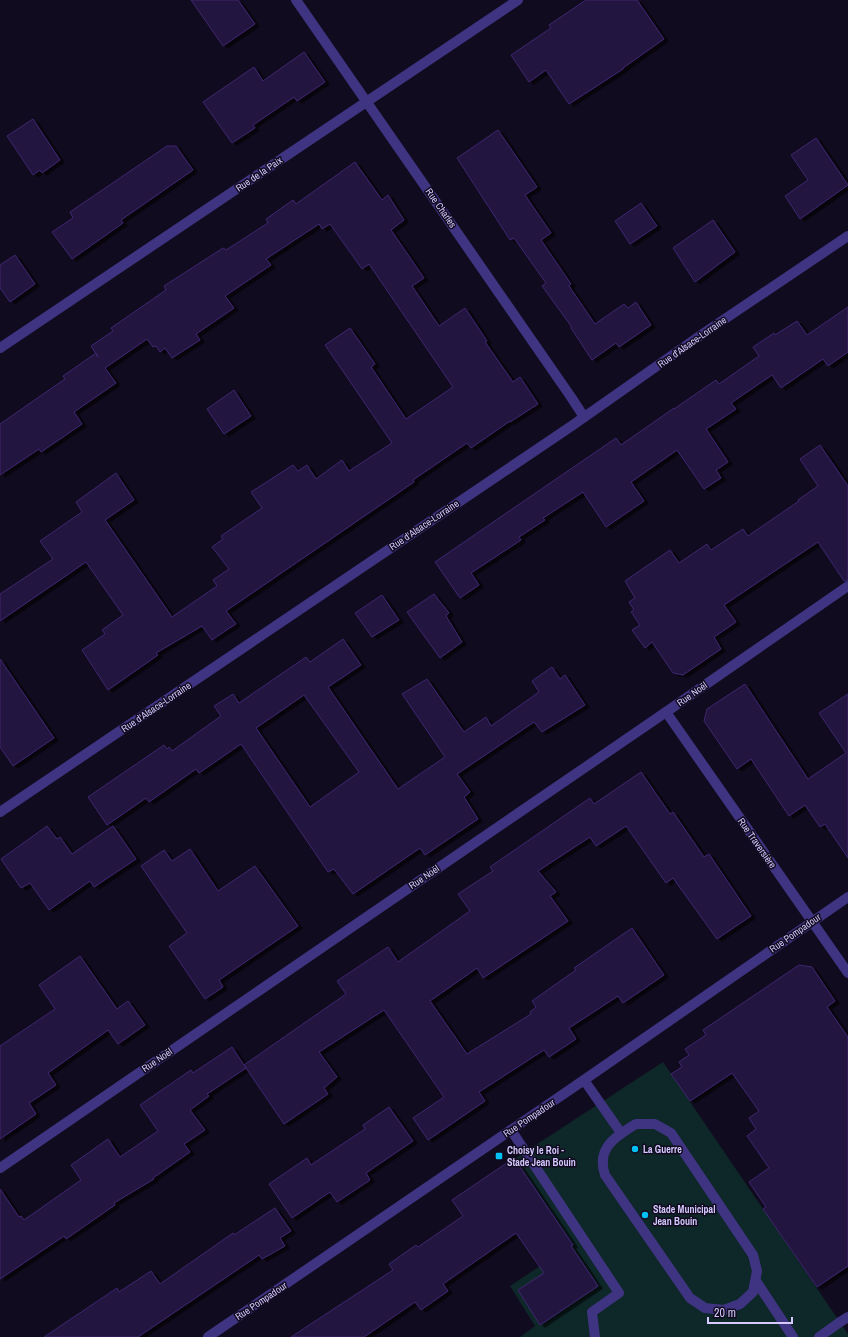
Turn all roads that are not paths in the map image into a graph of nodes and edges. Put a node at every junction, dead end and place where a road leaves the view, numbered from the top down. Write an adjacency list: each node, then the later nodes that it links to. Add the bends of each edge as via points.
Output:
1 (296, 0): 3 (street, Rue Charles)
2 (518, 0): 3 (street, Rue de la Paix)
3 (367, 102): 5 (street, Rue de la Paix); 6 (street, Rue Charles)
4 (848, 236): 6 (street, Rue d'Alsace-Lorraine)
5 (0, 348)
6 (584, 417): 9 (street, Rue d'Alsace-Lorraine)
7 (848, 586): 8 (street, Rue Noël)
8 (666, 712): 11 (street, Rue Traversière); 16 (street, Rue Noël)
9 (0, 812)
10 (848, 897): 11 (street, Rue Pompadour)
11 (812, 921): 12 (street, Rue Traversière); 13 (street, Rue Pompadour)
12 (848, 973)
13 (584, 1080): 14 (street, Rue Pompadour); 15 (street)
14 (511, 1130): 19 (street, Rue Pompadour); 20 (street, via 619,1293 592,1312)
15 (620, 1133): 17 (street, via 636,1124 655,1124 671,1133 753,1255 757,1271); 17 (street, via 605,1148 602,1166 605,1175 690,1298 705,1308 724,1310 740,1304 753,1292)
16 (0, 1168)
17 (756, 1281): 21 (street)
18 (844, 1319): 22 (street)
19 (208, 1337)
20 (595, 1337)
21 (793, 1337)
22 (819, 1337)

